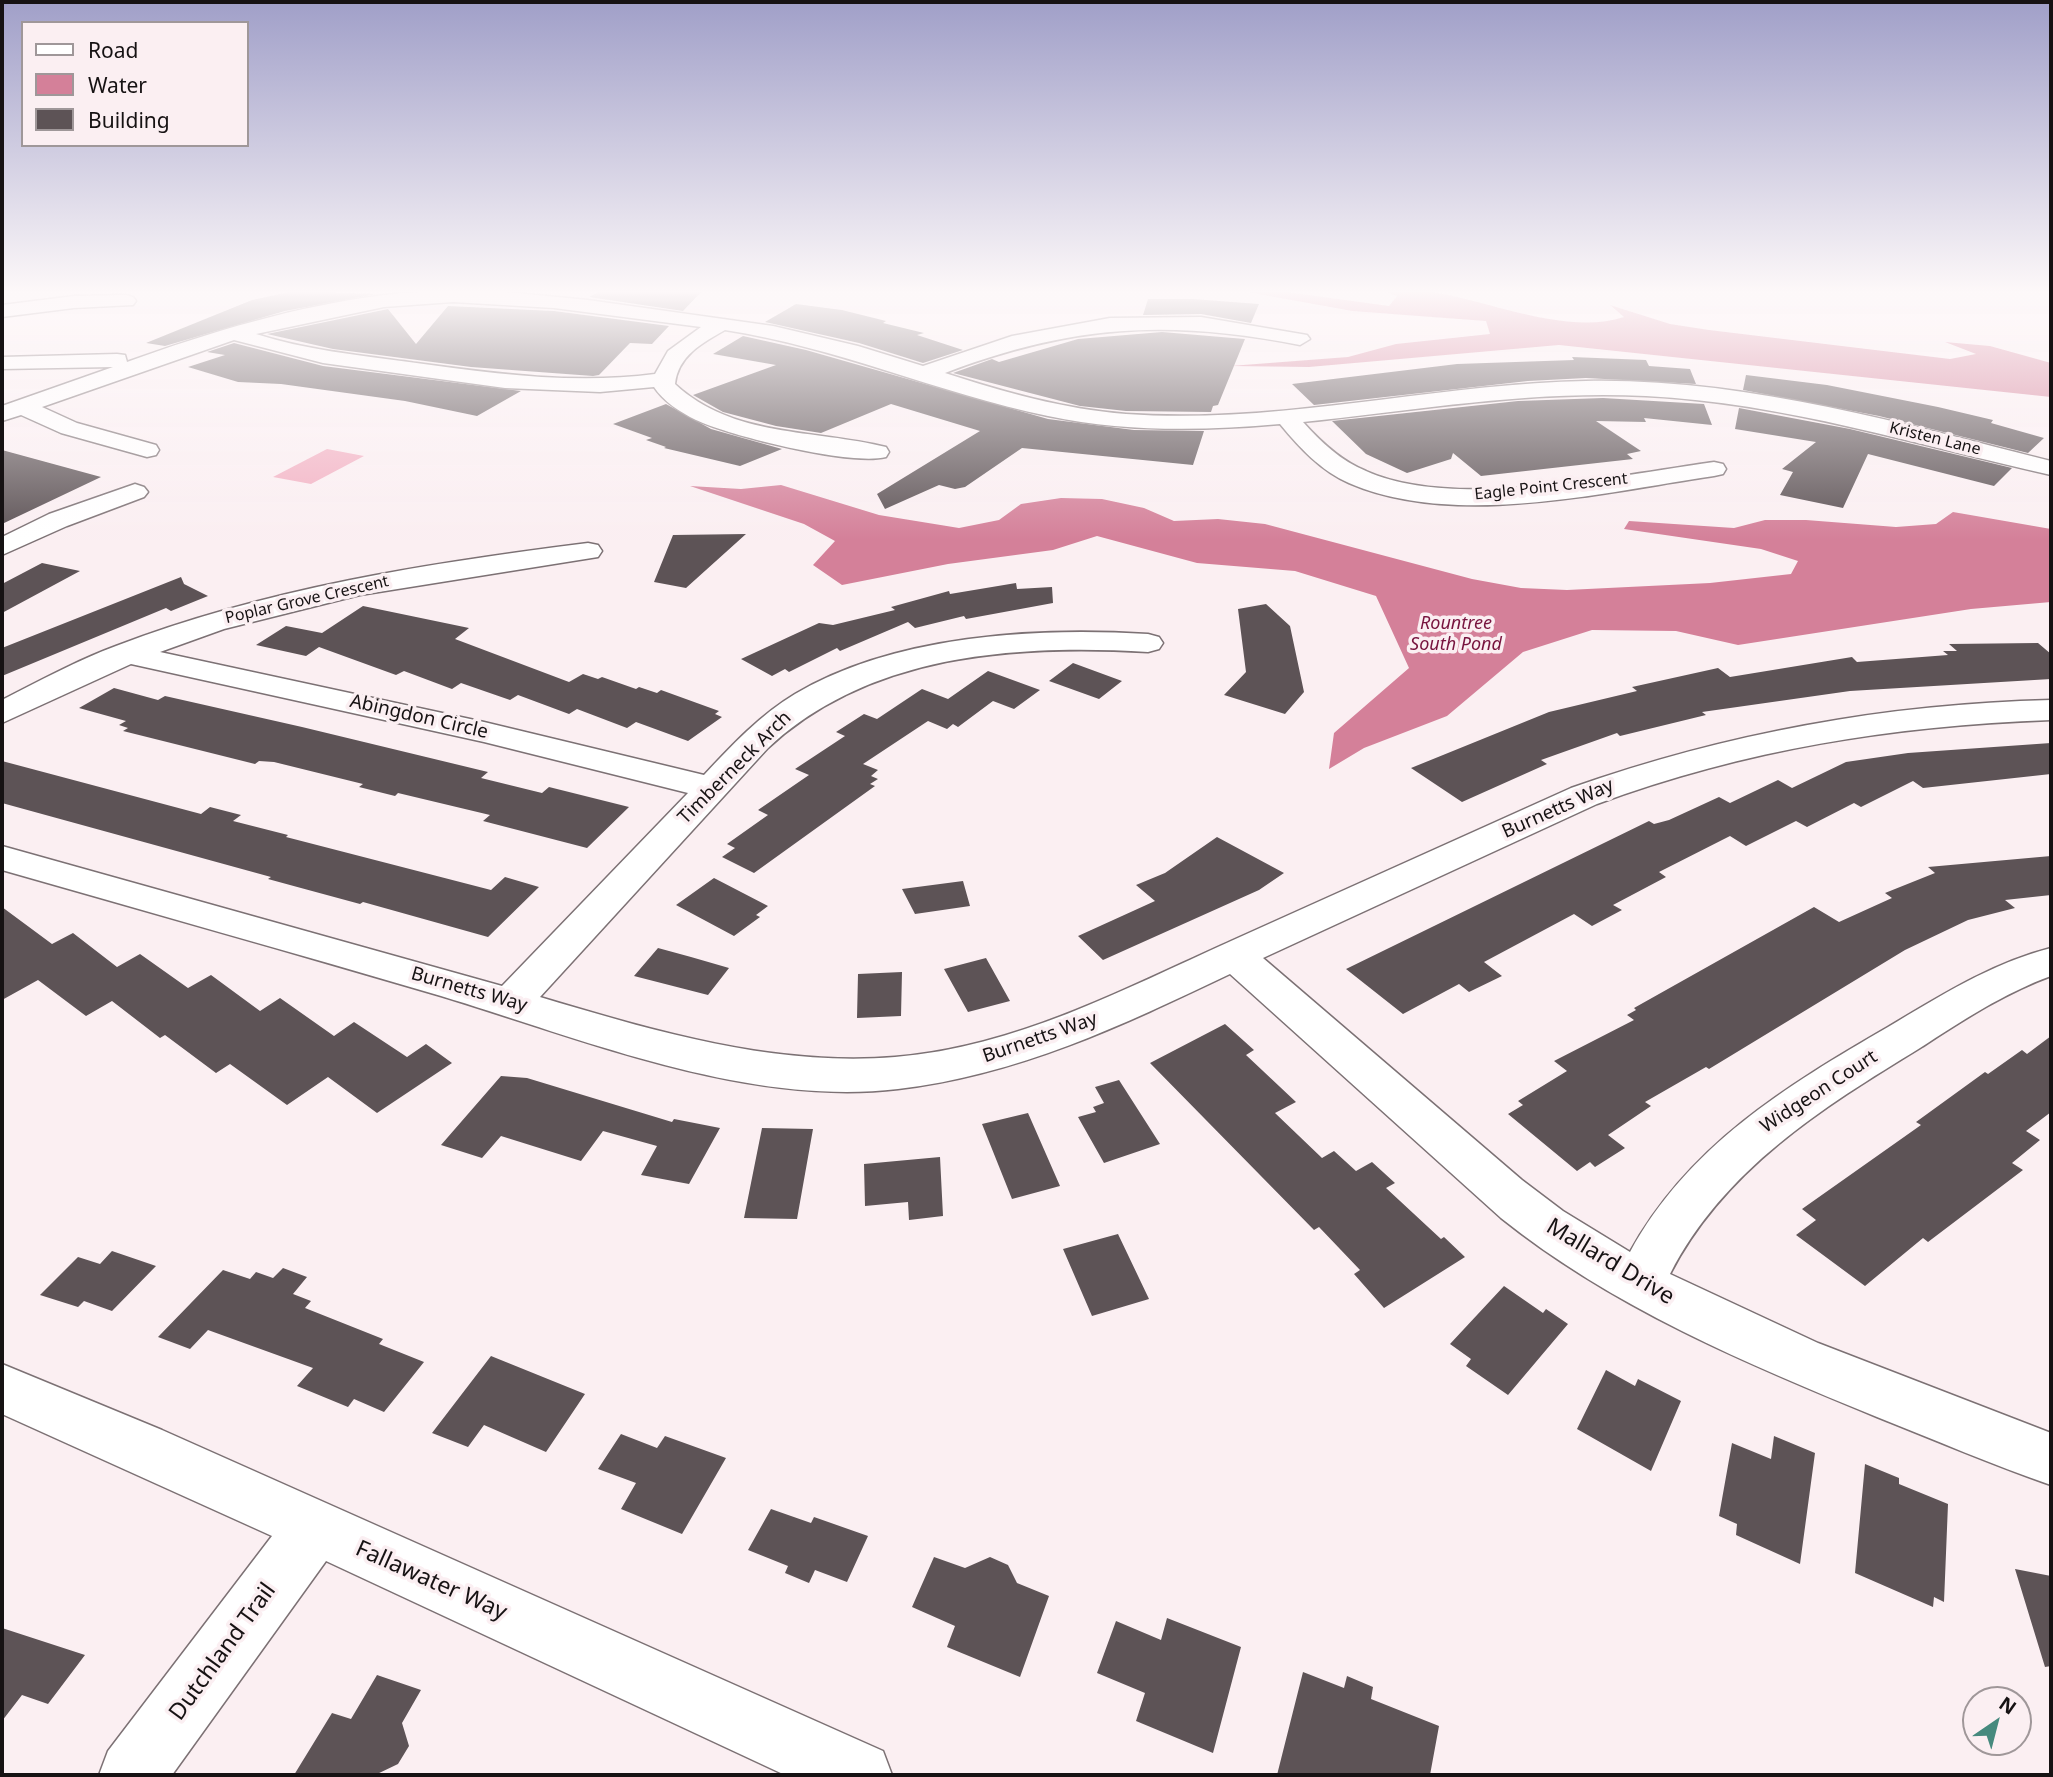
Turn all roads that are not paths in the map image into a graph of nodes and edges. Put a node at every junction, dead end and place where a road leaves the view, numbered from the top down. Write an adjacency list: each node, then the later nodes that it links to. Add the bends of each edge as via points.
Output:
1 (49, 374): 8 (street)
2 (117, 374): 7 (street, Kristen Lane)
3 (444, 374): 6 (street, via 530,386 582,387)
4 (666, 374): 6 (street)
5 (928, 374): 9 (street, Kristen Lane, via 1018,403 1086,417 1155,422)
6 (664, 379): 11 (street, via 664,387 683,405 719,420 785,439)
7 (84, 385): 8 (street); 8 (street)
8 (6, 386): 10 (street, via 69,428)
9 (1286, 416): 12 (street, Kristen Lane, via 1563,389 1674,391 1799,408); 13 (street, Eagle Point Crescent, via 1346,472 1382,486 1431,495 1545,491)
10 (148, 450)
11 (877, 452)
12 (2051, 468)
13 (1714, 469)
14 (135, 492): 15 (street, via 58,520)
15 (2, 547)
16 (587, 551): 18 (street, Poplar Grove Crescent, via 440,571 269,605)
17 (1148, 643): 21 (street, Timberneck Arch, via 1038,639 966,647 908,660 836,686 800,705)
18 (124, 653): 20 (street, Poplar Grove Crescent, via 56,682); 21 (street, Abingdon Circle, via 484,732)
19 (2051, 710): 23 (street, Burnetts Way, via 1934,715 1852,725 1702,756 1642,774 1584,796)
20 (2, 713)
21 (712, 788): 25 (street, Timberneck Arch)
22 (2, 858): 25 (street, Burnetts Way)
23 (1235, 956): 25 (street, Burnetts Way, via 1022,1047 962,1064 898,1074 847,1077 702,1059); 26 (street, Mallard Drive, via 1356,1067 1509,1195 1559,1234)
24 (2051, 962): 26 (street, Widgeon Court, via 1995,982 1767,1123 1718,1167 1675,1220)
25 (510, 1002)
26 (1639, 1283): 28 (street, Mallard Drive, via 1801,1362)
27 (2, 1388): 29 (street, Fallawater Way)
28 (2051, 1460)
29 (314, 1528): 30 (street, Dutchland Trail); 31 (street, Fallawater Way)
30 (132, 1775)
31 (859, 1775)

